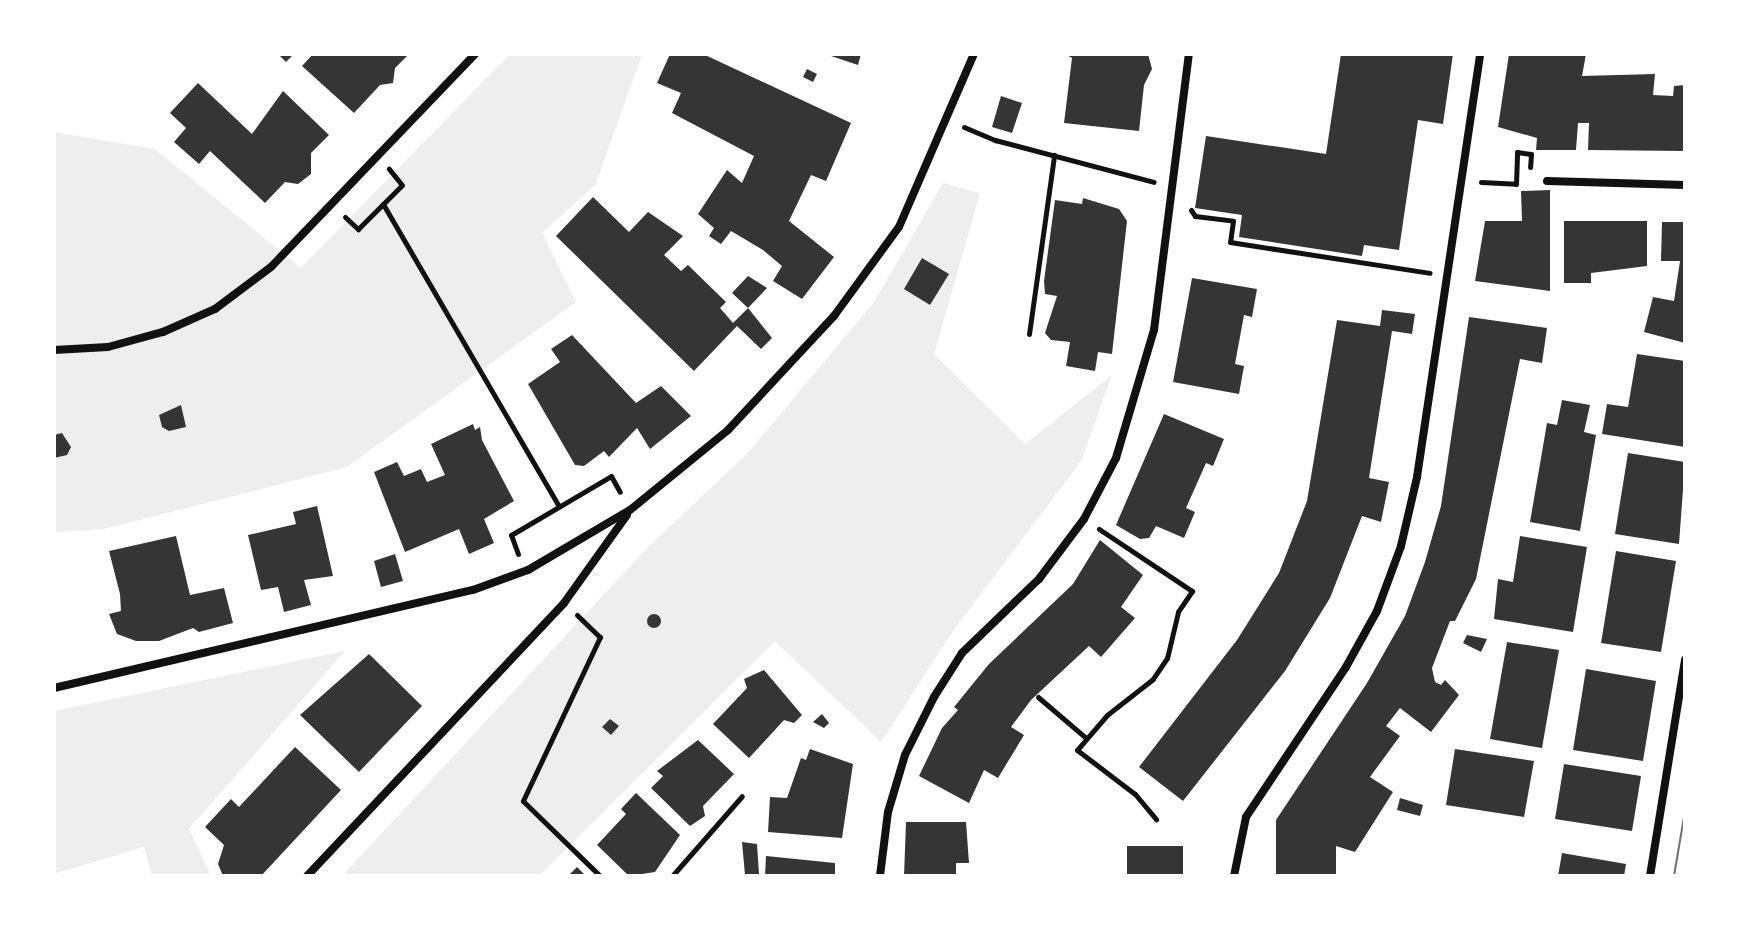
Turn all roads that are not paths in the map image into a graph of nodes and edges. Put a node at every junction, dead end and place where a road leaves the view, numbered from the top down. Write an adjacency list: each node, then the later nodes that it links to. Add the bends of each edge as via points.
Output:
1 (475, 54): 7 (street, via 271,267 215,309 163,332 108,347)
2 (974, 54): 8 (street, via 899,227 834,316 728,430)
3 (1189, 54): 12 (street, via 1162,284 1145,373 1116,458 1084,519 1039,579 962,653 934,697 905,755 888,812)
4 (1480, 54): 13 (street, via 1401,546 1377,611 1346,667 1246,817)
5 (1547, 181): 6 (street)
6 (1685, 185)
7 (54, 350)
8 (630, 510): 10 (street, via 528,570 473,590); 11 (street, via 564,603)
9 (1685, 660): 14 (street)
10 (54, 688)
11 (307, 876)
12 (880, 876)
13 (1234, 876)
14 (1650, 876)

